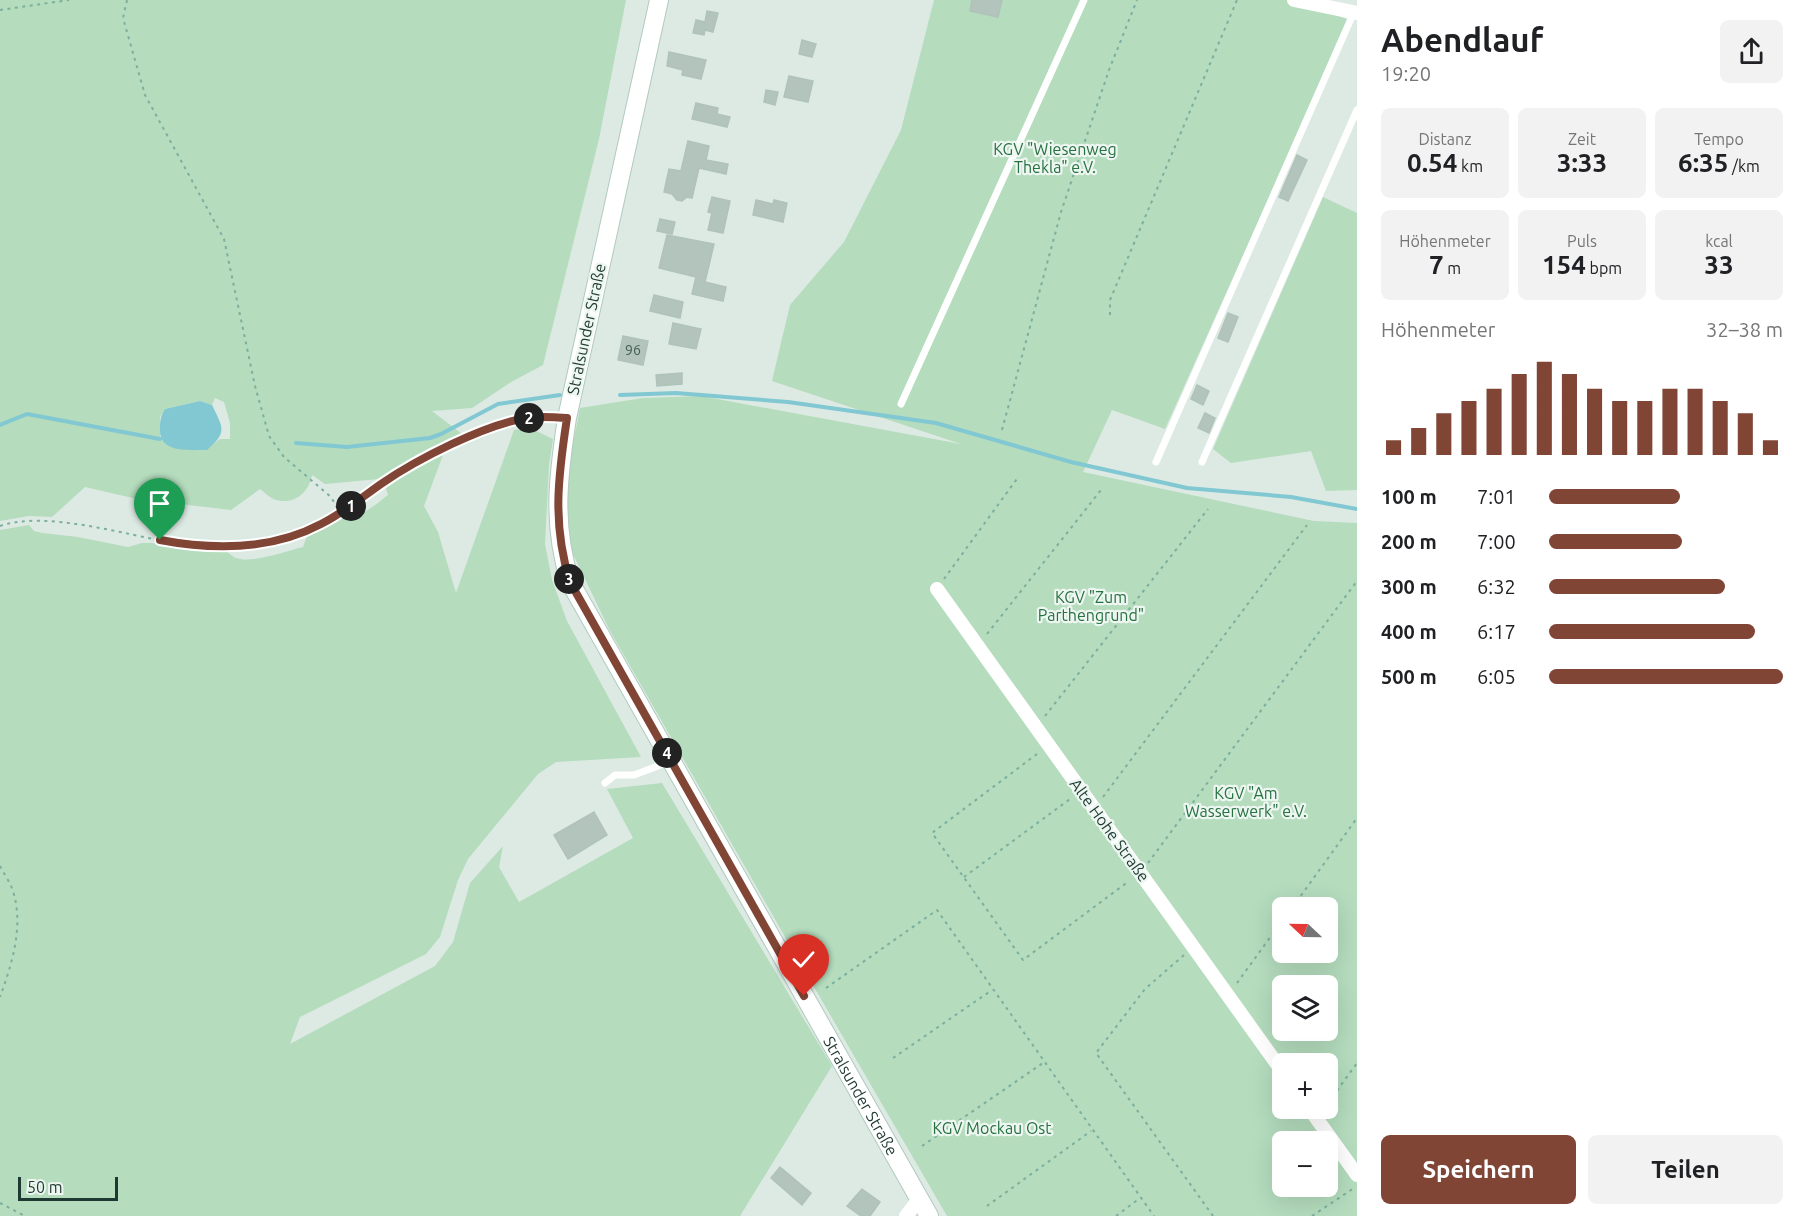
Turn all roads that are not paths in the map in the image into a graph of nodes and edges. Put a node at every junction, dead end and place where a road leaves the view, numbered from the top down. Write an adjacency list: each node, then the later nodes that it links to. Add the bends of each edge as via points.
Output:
1 (658, 0): 10 (street, Stralsunder Straße, via 567,418 557,511 560,547 570,582)
2 (1084, 0): 6 (lane)
3 (1294, 0): 4 (street)
4 (1356, 12): 7 (lane)
5 (1357, 111): 8 (lane)
6 (901, 404)
7 (1156, 462)
8 (1202, 462)
9 (937, 589): 12 (street, Alte Hohe Straße)
10 (672, 761): 11 (lane, via 634,775 615,775); 15 (street, Stralsunder Straße)
11 (605, 783)
12 (1272, 1057)
13 (1317, 1119): 14 (street)
14 (1357, 1175)
15 (919, 1199): 16 (street); 17 (street, Stralsunder Straße)
16 (906, 1216)
17 (929, 1216)

